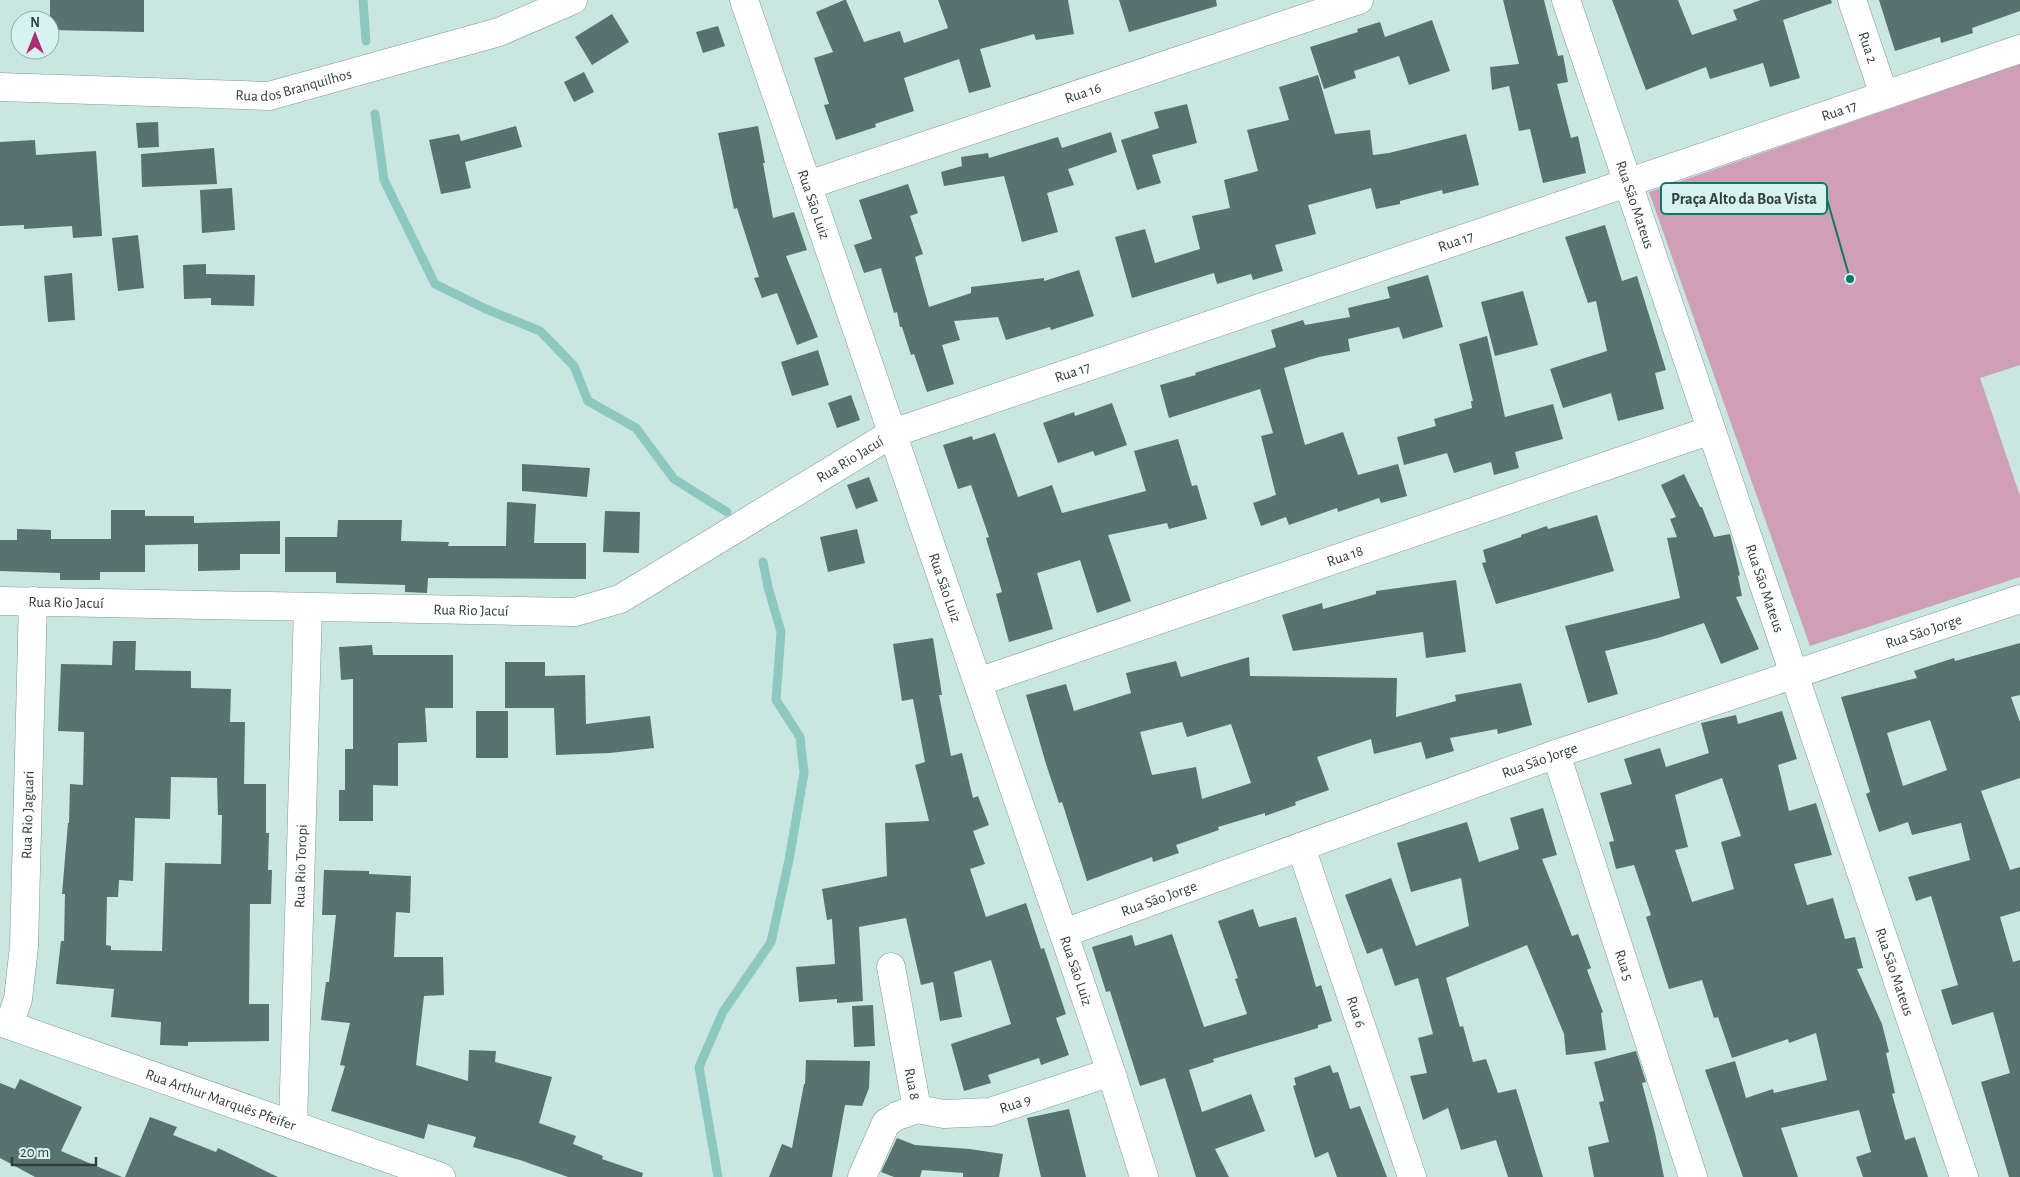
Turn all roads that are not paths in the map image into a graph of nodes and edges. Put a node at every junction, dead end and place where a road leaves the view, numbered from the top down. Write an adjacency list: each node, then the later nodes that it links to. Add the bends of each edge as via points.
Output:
1 (574, 0): 7 (street, Rua dos Branquilhos, via 499,32 268,96)
2 (744, 0): 10 (street, Rua São Luiz)
3 (1359, 0): 10 (street, Rua 16)
4 (1566, 0): 9 (street, Rua São Mateus)
5 (1852, 0): 8 (street, Rua 2)
6 (2020, 49): 8 (street, Rua 17)
7 (0, 87)
8 (1884, 95): 9 (street, Rua 17)
9 (1628, 182): 11 (street, Rua São Mateus); 12 (street, Rua 17)
10 (808, 185): 12 (street, Rua São Luiz)
11 (1711, 430): 17 (street, Rua São Mateus); 18 (street, Rua 18)
12 (893, 433): 16 (street, Rua Rio Jacuí, via 620,599 575,612); 18 (street, Rua São Luiz)
13 (2020, 599): 17 (street, Rua São Jorge)
14 (0, 601): 15 (street, Rua Rio Jacuí)
15 (33, 602): 16 (street, Rua Rio Jacuí); 23 (street, Rua Rio Jaguari, via 24,946 18,999)
16 (308, 607): 26 (street, Rua Rio Toropi)
17 (1794, 674): 19 (street, Rua São Jorge); 32 (street, Rua São Mateus)
18 (978, 682): 21 (street, Rua São Luiz)
19 (1556, 754): 20 (street, Rua São Jorge); 31 (street, Rua 5)
20 (1300, 847): 21 (street, Rua São Jorge); 30 (street, Rua 6)
21 (1064, 933): 24 (street, Rua São Luiz)
22 (891, 967): 25 (street, Rua 8)
23 (4, 1024): 26 (street, Rua Arthur Marquês Pfeifer)
24 (1111, 1072): 25 (street, Rua 9, via 990,1112 944,1114); 29 (street, Rua São Luiz)
25 (917, 1109): 28 (street, Rua 8, via 886,1123)
26 (293, 1125): 27 (street, Rua Arthur Marquês Pfeifer)
27 (440, 1177)
28 (862, 1177)
29 (1144, 1177)
30 (1412, 1177)
31 (1693, 1177)
32 (1964, 1177)

